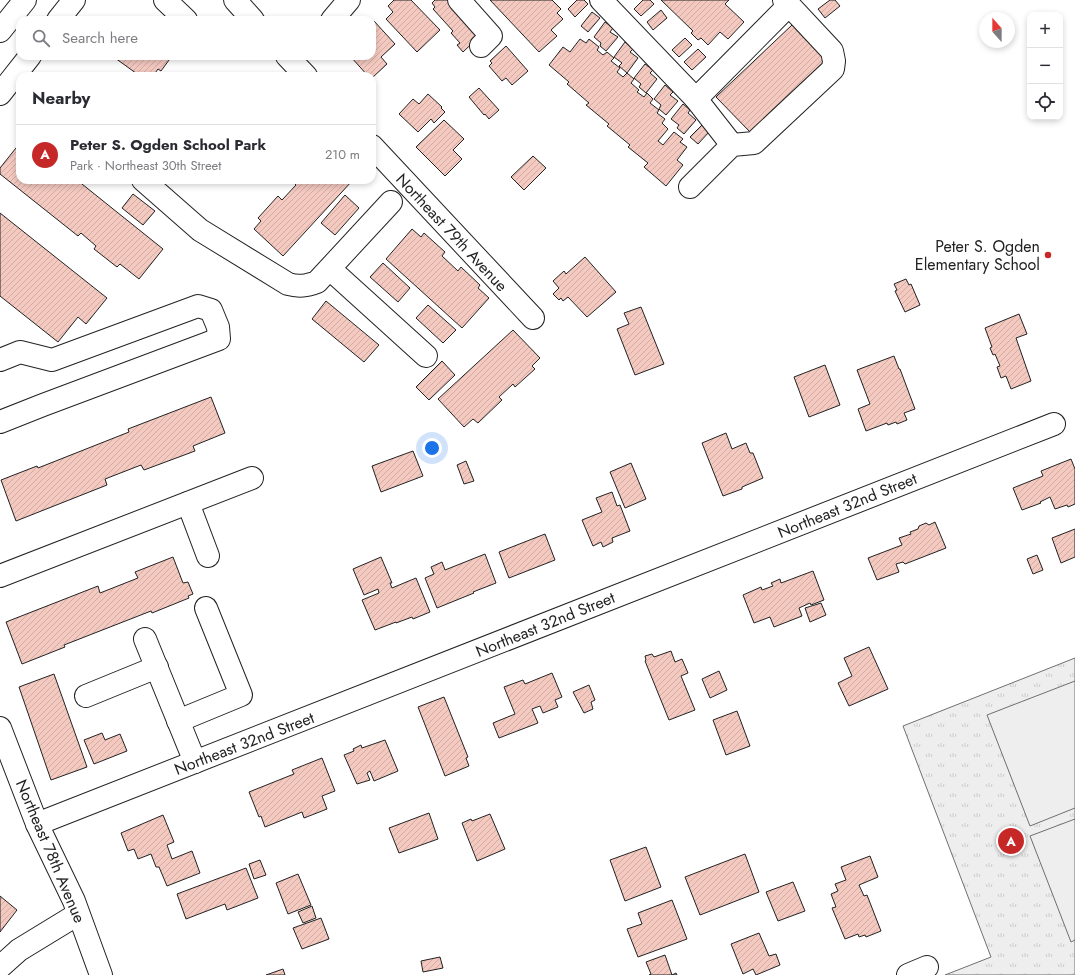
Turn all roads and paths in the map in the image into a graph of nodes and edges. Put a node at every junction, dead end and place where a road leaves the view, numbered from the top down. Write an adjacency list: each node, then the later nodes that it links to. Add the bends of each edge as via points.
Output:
1 (25, 0): 13 (street)
2 (74, 0): 9 (street)
3 (165, 0): 10 (street)
4 (235, 0): 11 (street)
5 (349, 0): 12 (street)
6 (458, 0): 14 (street, via 491,36)
7 (601, 0): 19 (street)
8 (787, 2): 19 (street); 20 (street, via 832,51 833,69 754,143)
9 (61, 16)
10 (182, 16)
11 (250, 16)
12 (335, 16)
13 (0, 31)
14 (481, 46)
15 (291, 60): 16 (street)
16 (302, 72)
17 (16, 77): 18 (street)
18 (0, 94)
19 (696, 99): 20 (street)
20 (732, 145): 23 (street)
21 (376, 150): 26 (street, Northeast 79th Avenue)
22 (148, 184): 25 (street, via 200,230 288,284 308,286 317,282)
23 (690, 187)
24 (391, 202): 25 (street)
25 (330, 269): 27 (street)
26 (532, 318)
27 (426, 356)
28 (0, 360): 29 (street, via 20,352 52,360 198,306 211,310 218,327 219,339)
29 (0, 422)
30 (1054, 424): 41 (street, Northeast 32nd Street)
31 (252, 478): 32 (street)
32 (188, 503): 33 (street); 34 (street)
33 (208, 556)
34 (0, 576)
35 (206, 608): 39 (street, via 241,695)
36 (145, 639): 37 (street)
37 (157, 668): 38 (street); 39 (street)
38 (86, 696)
39 (178, 721): 41 (street)
40 (0, 728): 42 (street, Northeast 78th Avenue)
41 (195, 762): 42 (street, Northeast 32nd Street)
42 (37, 824): 43 (street, Northeast 78th Avenue)
43 (78, 914): 44 (street, via 19,950); 45 (street, Northeast 78th Avenue)
44 (0, 967)
45 (101, 975)

